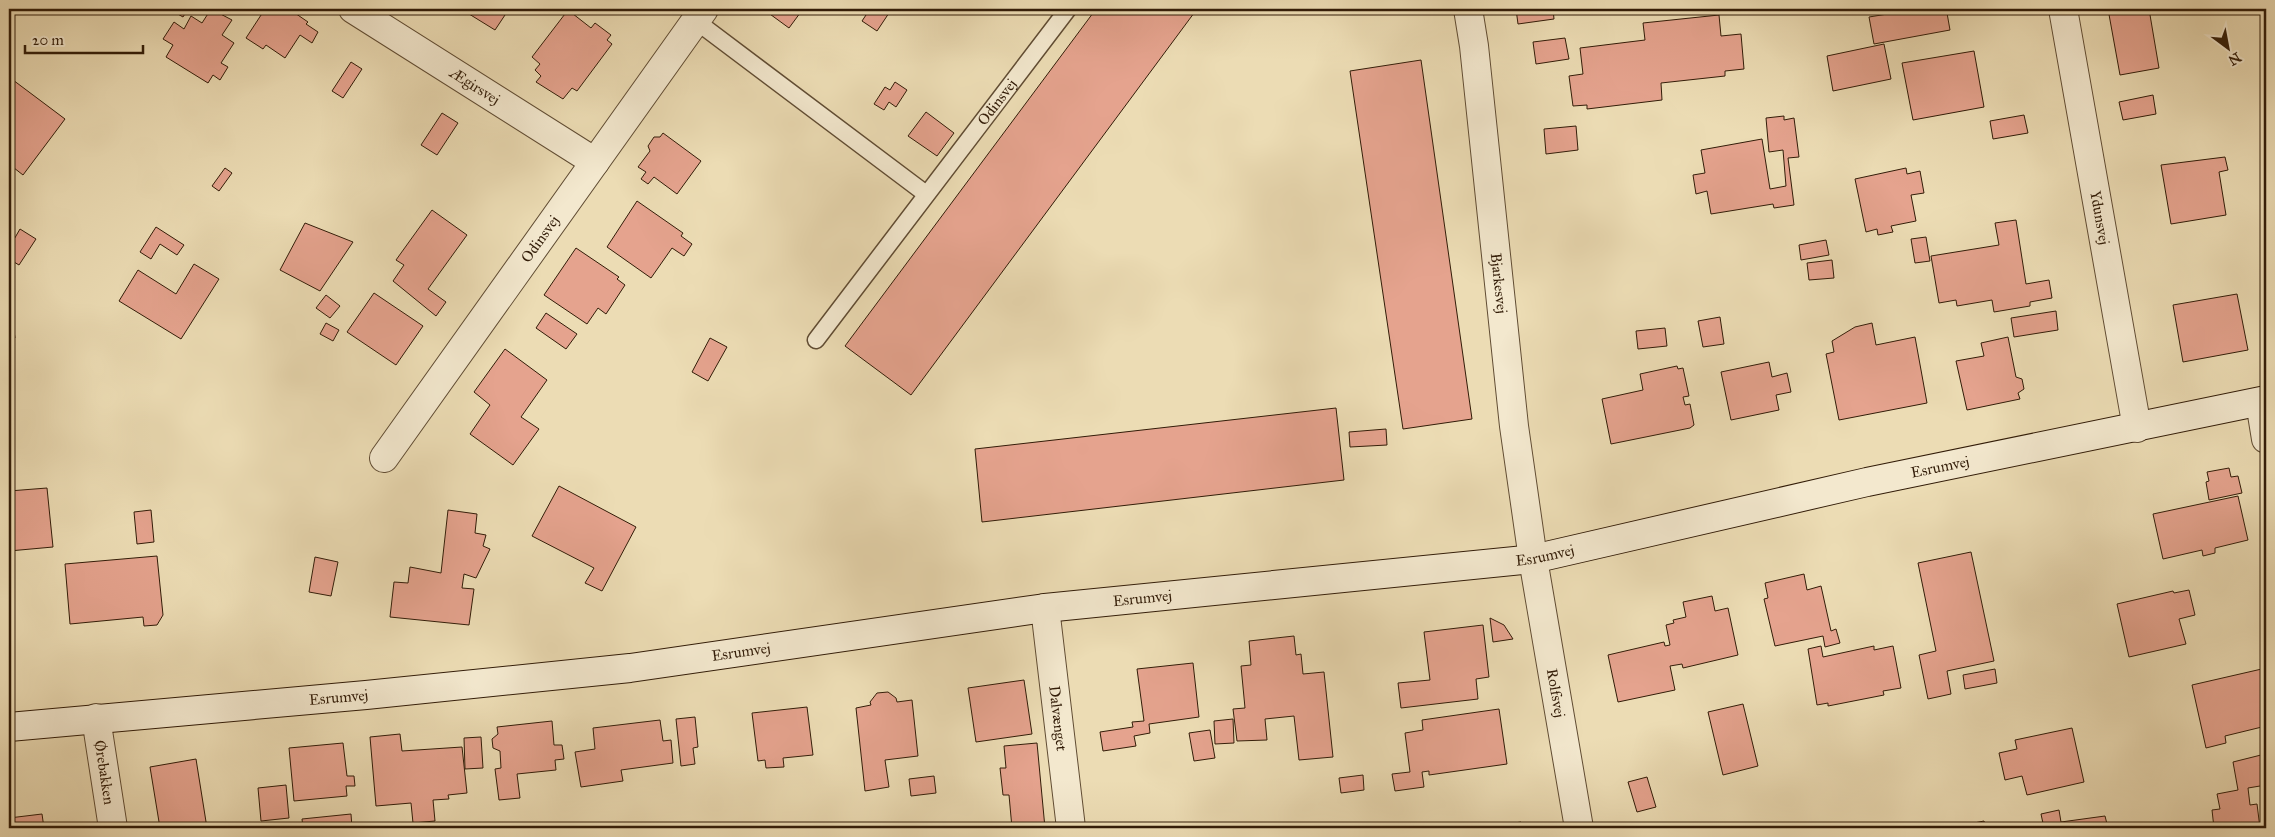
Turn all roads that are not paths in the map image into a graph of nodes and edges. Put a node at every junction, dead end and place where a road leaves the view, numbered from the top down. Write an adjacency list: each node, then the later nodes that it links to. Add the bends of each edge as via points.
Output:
1 (353, 9): 6 (street, Ægirsvej)
2 (1068, 9): 7 (lane, Odinsvej)
3 (1468, 9): 13 (street, Bjarkesvej, via 1514,426)
4 (2063, 9): 10 (street, Ydunsvej)
5 (700, 15): 6 (street, Odinsvej); 7 (lane, Odinsvej)
6 (595, 162): 12 (street, Odinsvej)
7 (926, 194): 8 (lane, Odinsvej)
8 (816, 340)
9 (2263, 401): 10 (street, Esrumvej); 11 (street)
10 (2137, 428): 13 (street, Esrumvej, via 1867,482)
11 (2266, 439)
12 (384, 458)
13 (1533, 558): 14 (street, Esrumvej); 19 (street, Rolfsvej)
14 (1046, 608): 15 (street, Esrumvej, via 630,668); 18 (street, Dalvænget)
15 (96, 718): 16 (street, Esrumvej); 17 (street, Ørebakken)
16 (9, 727)
17 (114, 828)
18 (1071, 828)
19 (1579, 828)

